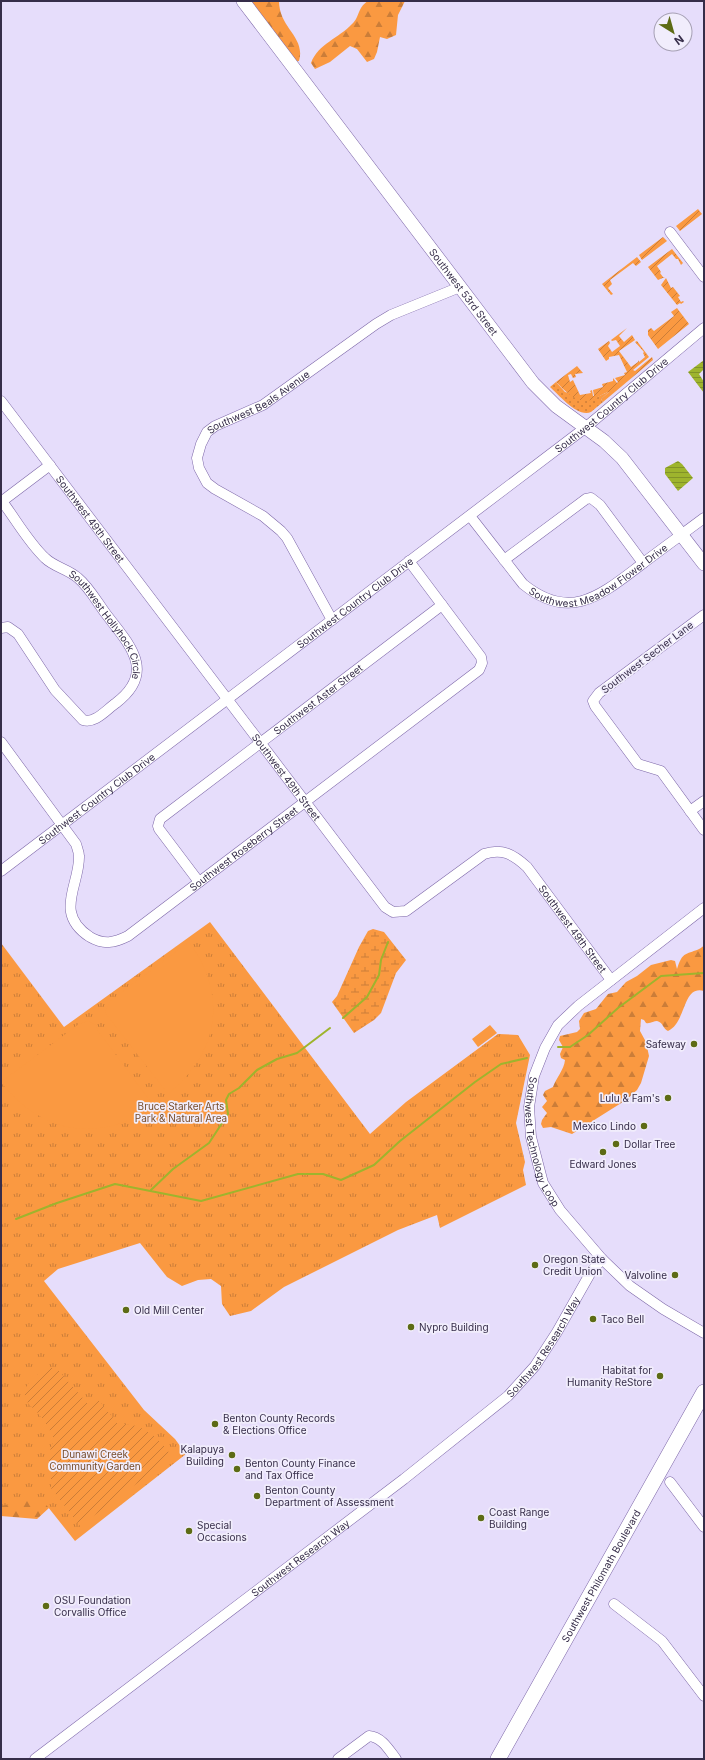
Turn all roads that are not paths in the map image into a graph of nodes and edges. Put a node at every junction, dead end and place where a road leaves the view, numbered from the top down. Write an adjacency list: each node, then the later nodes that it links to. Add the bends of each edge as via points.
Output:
1 (243, 1): 4 (main road, Southwest 53rd Street)
2 (670, 232): 3 (street)
3 (704, 277)
4 (460, 288): 7 (main road, Southwest 53rd Street, via 533,383 556,406); 19 (street, Southwest Beals Avenue, via 391,315 263,405 215,426 207,432 200,444 199,468 207,483 263,516 288,538)
5 (704, 328): 7 (street, Southwest Country Club Drive)
6 (1, 401): 8 (street, Southwest 49th Street)
7 (585, 428): 10 (street, Southwest Country Club Drive); 12 (main road, Southwest 53rd Street, via 622,458)
8 (50, 465): 9 (street); 21 (street, Southwest 49th Street)
9 (1, 501): 20 (street, Southwest Hollyhock Circle, via 43,556 82,582 132,648 136,666 134,682 128,693 96,718 91,721 83,720 55,690 18,634 8,627)
10 (470, 516): 13 (street, Southwest Meadow Flower Drive); 14 (street, Southwest Country Club Drive)
11 (704, 518): 12 (street, Southwest Meadow Flower Drive)
12 (682, 535): 15 (street, Southwest Meadow Flower Drive); 16 (main road, Southwest 53rd Street)
13 (504, 560): 15 (street, Southwest Meadow Flower Drive, via 532,591 551,600 574,603 595,598); 15 (street, via 586,499 591,498 600,505)
14 (409, 561): 17 (street, Southwest Roseberry Street); 19 (street, Southwest Country Club Drive)
15 (643, 563)
16 (704, 564)
17 (442, 605): 23 (street, Southwest Aster Street); 24 (street, Southwest Roseberry Street, via 481,656 481,667)
18 (704, 615): 26 (street, Southwest Secher Lane, via 599,693 593,701 638,764 661,771)
19 (332, 620): 21 (street, Southwest Country Club Drive)
20 (1, 628)
21 (228, 699): 23 (street, Southwest 49th Street); 27 (street, Southwest Country Club Drive)
22 (1, 742): 27 (street, Southwest Roseberry Street)
23 (261, 743): 24 (street, Southwest 49th Street); 30 (street, Southwest Aster Street, via 158,822 159,829)
24 (306, 801): 30 (street, Southwest Roseberry Street); 32 (street, Southwest 49th Street, via 385,908 393,912 406,911 484,854 498,851 511,854 527,867)
25 (704, 801): 26 (street)
26 (690, 811): 28 (street)
27 (62, 824): 29 (street, Southwest Country Club Drive); 30 (street, Southwest Roseberry Street, via 76,844 79,855 70,908 84,933 99,941 114,942 128,936)
28 (704, 830)
29 (3, 866)
30 (199, 882)
31 (704, 908): 32 (street, Southwest Technology Loop)
32 (611, 980): 33 (street, Southwest Technology Loop, via 558,1025 534,1076 529,1107 531,1137 543,1183 560,1210)
33 (602, 1259): 34 (street, Southwest Technology Loop, via 646,1298); 40 (street, Southwest Research Way, via 591,1272 535,1366 508,1396 404,1479)
34 (704, 1333)
35 (704, 1392): 43 (highway, Southwest Philomath Boulevard)
36 (670, 1482): 37 (street)
37 (704, 1527)
38 (614, 1604): 39 (street, via 662,1641)
39 (704, 1696)
40 (35, 1759)
41 (338, 1759): 42 (street, via 369,1736 382,1741)
42 (396, 1759)
43 (498, 1759)

